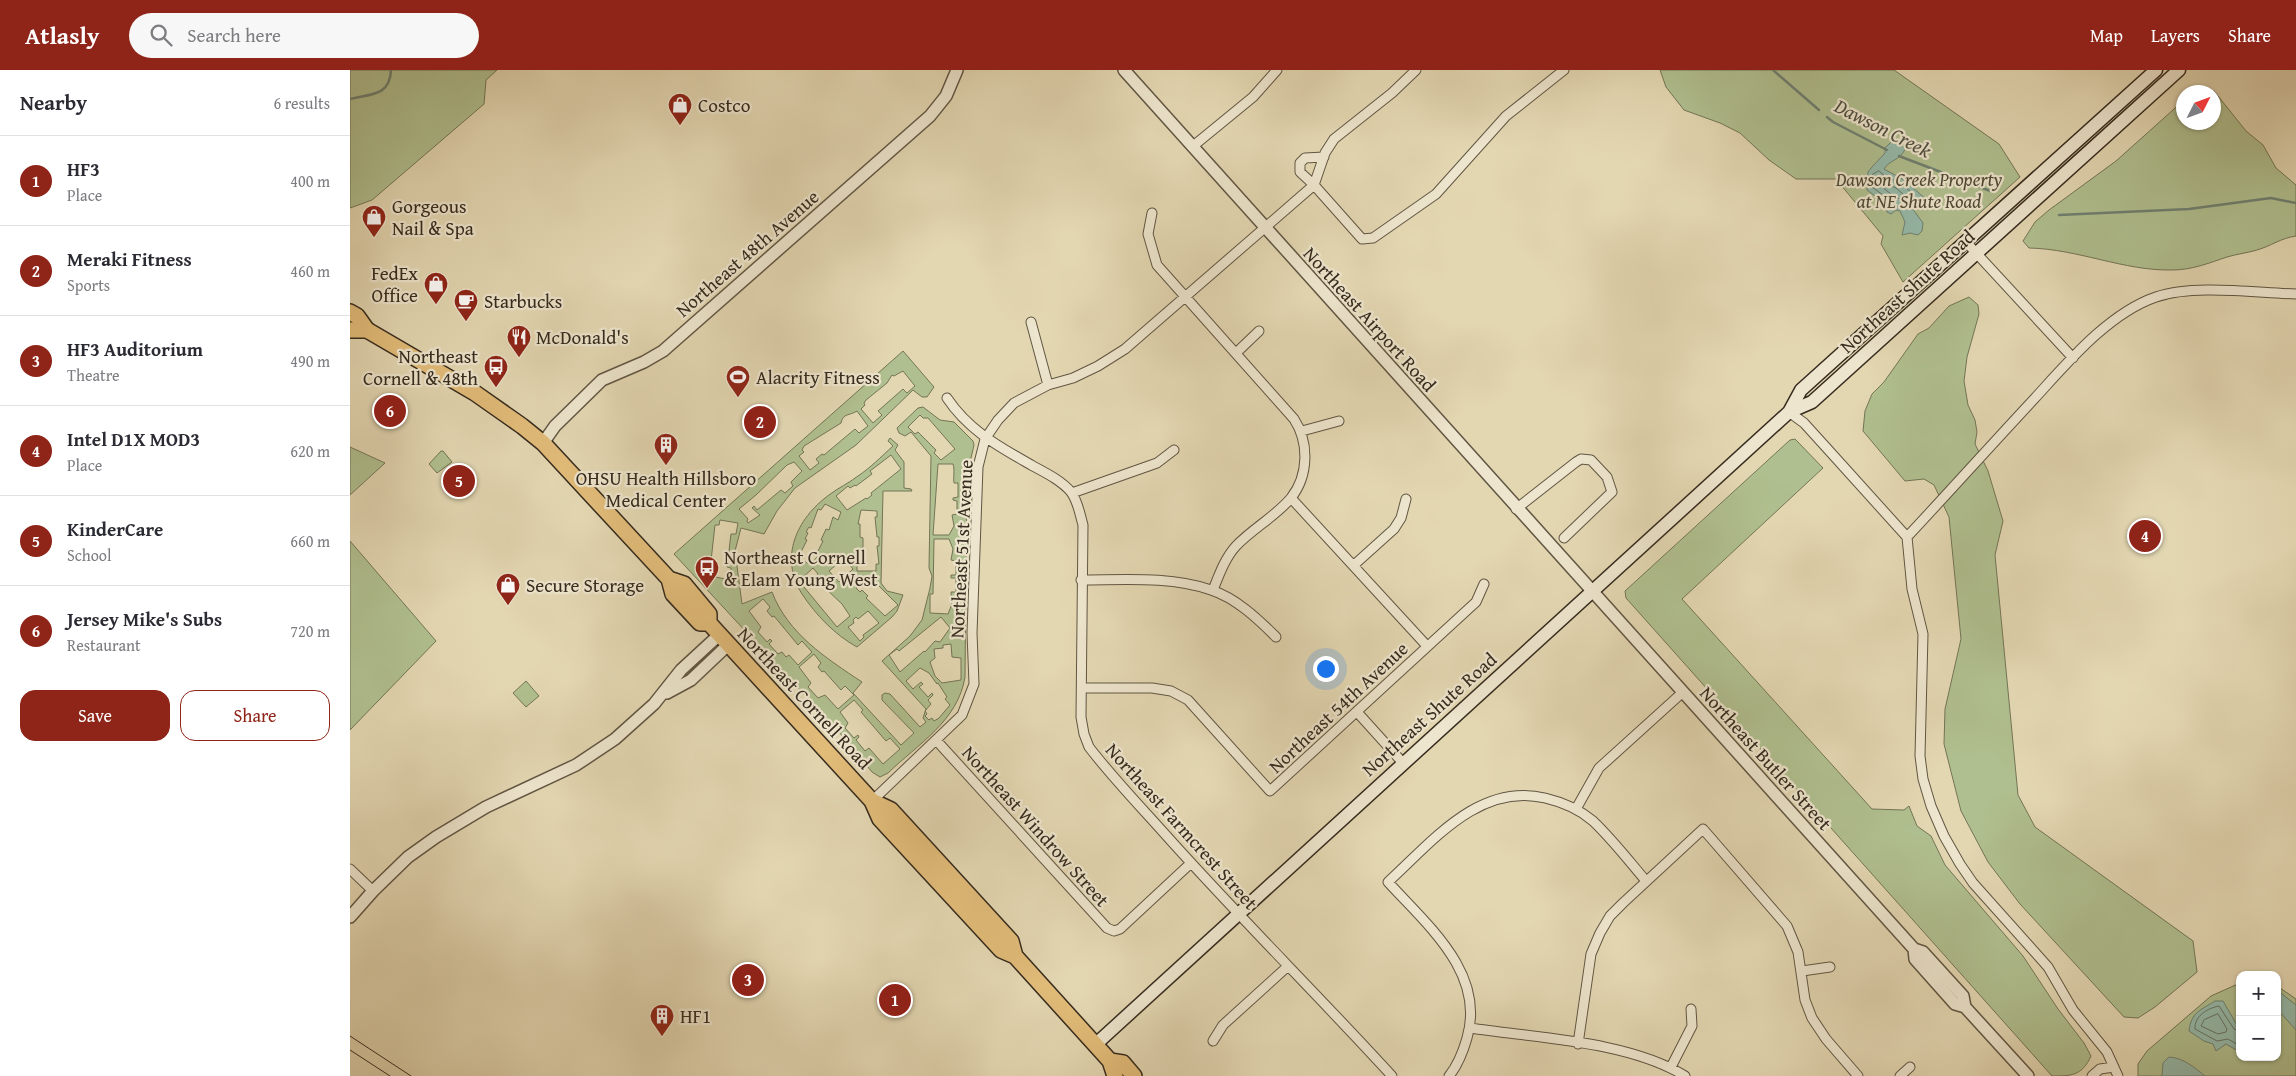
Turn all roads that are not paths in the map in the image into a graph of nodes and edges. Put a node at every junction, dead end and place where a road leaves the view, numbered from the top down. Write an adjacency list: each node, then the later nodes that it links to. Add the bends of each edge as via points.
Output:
1 (957, 70): 30 (street, Northeast 48th Avenue, via 946,96 930,116 663,351 599,382)
2 (1277, 70): 8 (street, via 1253,98)
3 (1416, 70): 9 (street, Northeast 51st Avenue, via 1334,140)
4 (1564, 70): 10 (street, via 1506,116 1436,194 1373,238 1362,239)
5 (2156, 70): 13 (main road, Northeast Shute Road)
6 (2179, 70): 14 (main road, Northeast Shute Road)
7 (1129, 72): 8 (street, Northeast Airport Road)
8 (1192, 147): 12 (street, Northeast Airport Road)
9 (1324, 157): 10 (street, Northeast 51st Avenue); 10 (street, via 1305,158 1300,163 1300,172)
10 (1314, 184): 12 (street, Northeast 51st Avenue)
11 (1152, 213): 16 (street, via 1148,234 1157,265)
12 (1265, 228): 16 (street, Northeast 51st Avenue); 35 (street, Northeast Airport Road)
13 (1966, 242): 14 (street); 26 (main road, Northeast Shute Road, via 1802,390)
14 (1976, 253): 23 (street); 26 (main road, Northeast Shute Road, via 1812,402)
15 (2296, 294): 23 (street, via 2186,291 2156,297 2117,318)
16 (1186, 298): 22 (street); 24 (street, Northeast 51st Avenue, via 1125,349 1073,378)
17 (350, 312): 20 (main road, Northeast Cornell Road)
18 (1031, 322): 24 (street)
19 (350, 330): 20 (main road)
20 (367, 330): 30 (main road, Northeast Cornell Road, via 498,407)
21 (1259, 331): 22 (street)
22 (1236, 353): 28 (street)
23 (2073, 358): 37 (street)
24 (1048, 385): 29 (street, Northeast 51st Avenue, via 1014,403)
25 (947, 398): 29 (street, via 957,414)
26 (1790, 412): 37 (street, via 1828,449); 42 (main road, Northeast Shute Road)
27 (1339, 421): 28 (street)
28 (1302, 431): 33 (street, via 1306,453 1304,469)
29 (985, 439): 32 (street); 49 (street, Northeast 51st Avenue, via 978,467 974,529 974,684 962,716)
30 (543, 443): 43 (main road, Northeast Cornell Road, via 669,579 673,594 700,623)
31 (1174, 450): 32 (street, via 1157,463)
32 (1072, 493): 39 (street, Northeast Farmcrest Street, via 1083,525)
33 (1291, 498): 38 (street); 41 (street, via 1235,547)
34 (1406, 499): 38 (street, via 1394,529)
35 (1516, 509): 36 (street, via 1576,462 1591,460 1607,477 1612,492); 42 (street, Northeast Airport Road)
36 (1564, 538)
37 (1907, 538): 70 (street, via 1912,589 1923,634 1920,756 1932,806 1960,864 1973,883 2040,956 2077,1015 2107,1052)
38 (1354, 565): 45 (street)
39 (1081, 580): 41 (street, via 1157,579); 46 (street, Northeast Farmcrest Street)
40 (1484, 584): 45 (street, Northeast 54th Avenue, via 1476,602)
41 (1213, 590): 44 (street, via 1243,608)
42 (1592, 590): 47 (street, Northeast Butler Street); 50 (main road, Northeast Shute Road)
43 (719, 634): 51 (main road, Northeast Cornell Road); 56 (street, via 691,680 664,695 595,753 454,825 408,857)
44 (1276, 637)
45 (1427, 646): 48 (street, Northeast 54th Avenue)
46 (1082, 688): 48 (street, Northeast 54th Avenue, via 1152,688 1171,691 1188,700 1270,791); 53 (street, Northeast Farmcrest Street, via 1081,717 1089,747)
47 (1683, 692): 52 (street, via 1599,768); 78 (street, Northeast Butler Street, via 1914,949 1915,959 1926,972 1955,1004 1965,1007)
48 (1357, 712): 50 (street)
49 (936, 740): 51 (street, Northeast 51st Avenue); 53 (street, Northeast Windrow Street, via 1097,918 1114,932)
50 (1403, 763): 57 (main road, Northeast Shute Road)
51 (872, 800): 65 (main road, Northeast Cornell Road, via 880,819 1000,950 1016,956)
52 (1576, 809): 55 (street, via 1592,820); 63 (street, via 1558,800 1538,796 1511,795 1494,799 1463,814 1388,882 1458,964 1467,986)
53 (1191, 863): 57 (street, Northeast Farmcrest Street)
54 (350, 869): 56 (street)
55 (1646, 881): 61 (street, via 1703,829 1788,926); 66 (street, via 1610,916 1591,954)
56 (373, 891): 58 (street)
57 (1238, 914): 59 (street, Northeast Farmcrest Street); 65 (main road, Northeast Shute Road)
58 (350, 917)
59 (1287, 967): 64 (street, via 1223,1025); 73 (street, Northeast Farmcrest Street, via 1322,999)
60 (1830, 967): 61 (street)
61 (1802, 970): 76 (street, via 1805,1000 1812,1018)
62 (1691, 1008): 68 (street, via 1692,1026)
63 (1470, 1028): 66 (street); 74 (street, via 1463,1051)
64 (1214, 1040)
65 (1096, 1044): 67 (main road, Northeast Cornell Road)
66 (1578, 1044): 68 (street, via 1615,1049)
67 (1110, 1060): 71 (main road, Northeast Cornell Road); 72 (main road, Northeast Cornell Road, via 1123,1063)
68 (1671, 1067): 75 (street)
69 (1910, 1067): 77 (street)
70 (2113, 1071): 79 (street, via 2100,1069); 80 (street)
71 (1115, 1076)
72 (1134, 1076)
73 (1392, 1076)
74 (1449, 1076)
75 (1685, 1076)
76 (1858, 1076)
77 (1900, 1076)
78 (2028, 1076)
79 (2092, 1076)
80 (2118, 1076)

